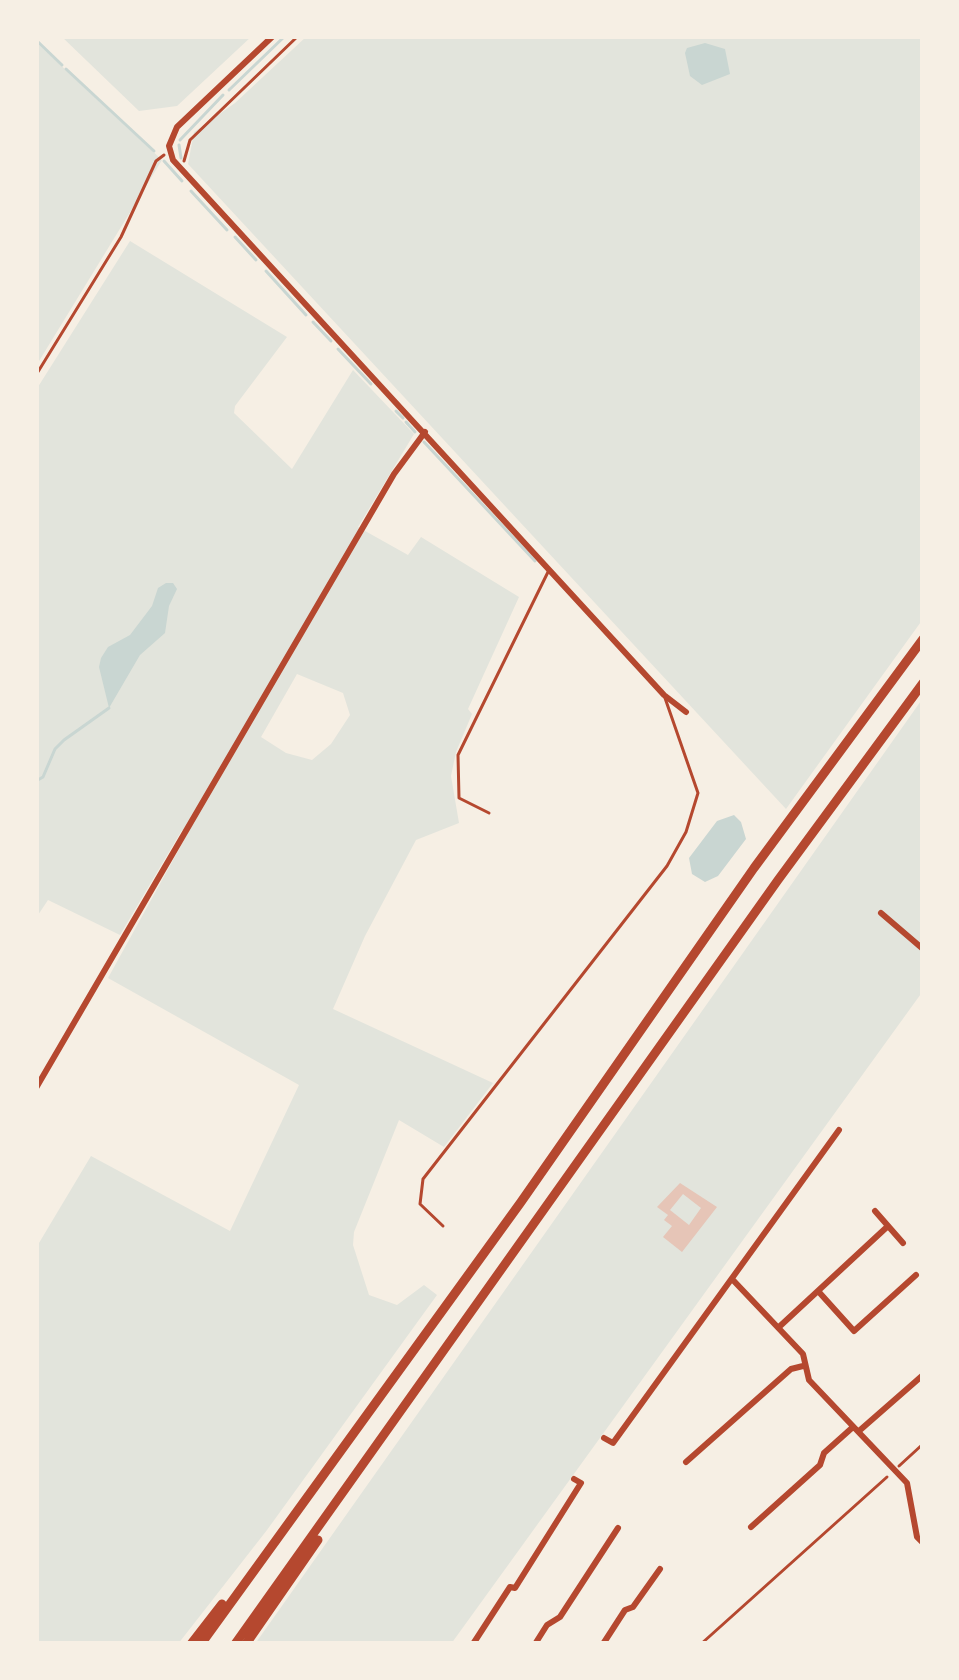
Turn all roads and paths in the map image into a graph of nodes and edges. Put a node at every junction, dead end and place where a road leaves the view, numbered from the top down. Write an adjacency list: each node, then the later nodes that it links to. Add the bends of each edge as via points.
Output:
1 (273, 36): 3 (street, via 178,127)
2 (298, 36): 4 (path, via 190,140)
3 (169, 152): 4 (street); 5 (path, via 156,161 122,237)
4 (181, 169): 6 (street)
5 (36, 375)
6 (425, 432): 7 (street); 15 (street)
7 (549, 570): 10 (street); 12 (lane, via 458,754 459,798)
8 (923, 639): 34 (highway)
9 (923, 683): 33 (highway)
10 (664, 695): 11 (street); 18 (lane, via 698,793 686,832 423,1179 420,1204)
11 (686, 712)
12 (489, 813)
13 (880, 913): 14 (street)
14 (923, 949)
15 (36, 1088)
16 (838, 1130): 22 (street)
17 (875, 1210): 19 (street)
18 (443, 1226)
19 (888, 1226): 20 (street); 23 (street)
20 (903, 1243)
21 (916, 1274): 23 (street, via 854,1331)
22 (732, 1279): 24 (street); 28 (street, via 613,1443)
23 (818, 1291): 24 (street)
24 (779, 1327): 25 (street, via 803,1354)
25 (803, 1366): 27 (street); 30 (street)
26 (923, 1375): 27 (street)
27 (856, 1429): 31 (street); 37 (street)
28 (604, 1438)
29 (923, 1444): 31 (path)
30 (686, 1462)
31 (895, 1470): 36 (street, via 907,1484); 48 (path)
32 (574, 1479): 45 (street, via 581,1483)
33 (344, 1494): 43 (highway); 44 (highway)
34 (296, 1510): 41 (highway); 42 (highway)
35 (923, 1518): 36 (street)
36 (915, 1525): 39 (street)
37 (751, 1527)
38 (618, 1528): 46 (street)
39 (923, 1544)
40 (660, 1569): 47 (street)
41 (191, 1644)
42 (201, 1644)
43 (235, 1644)
44 (246, 1644)
45 (473, 1644)
46 (535, 1644)
47 (603, 1644)
48 (701, 1644)

